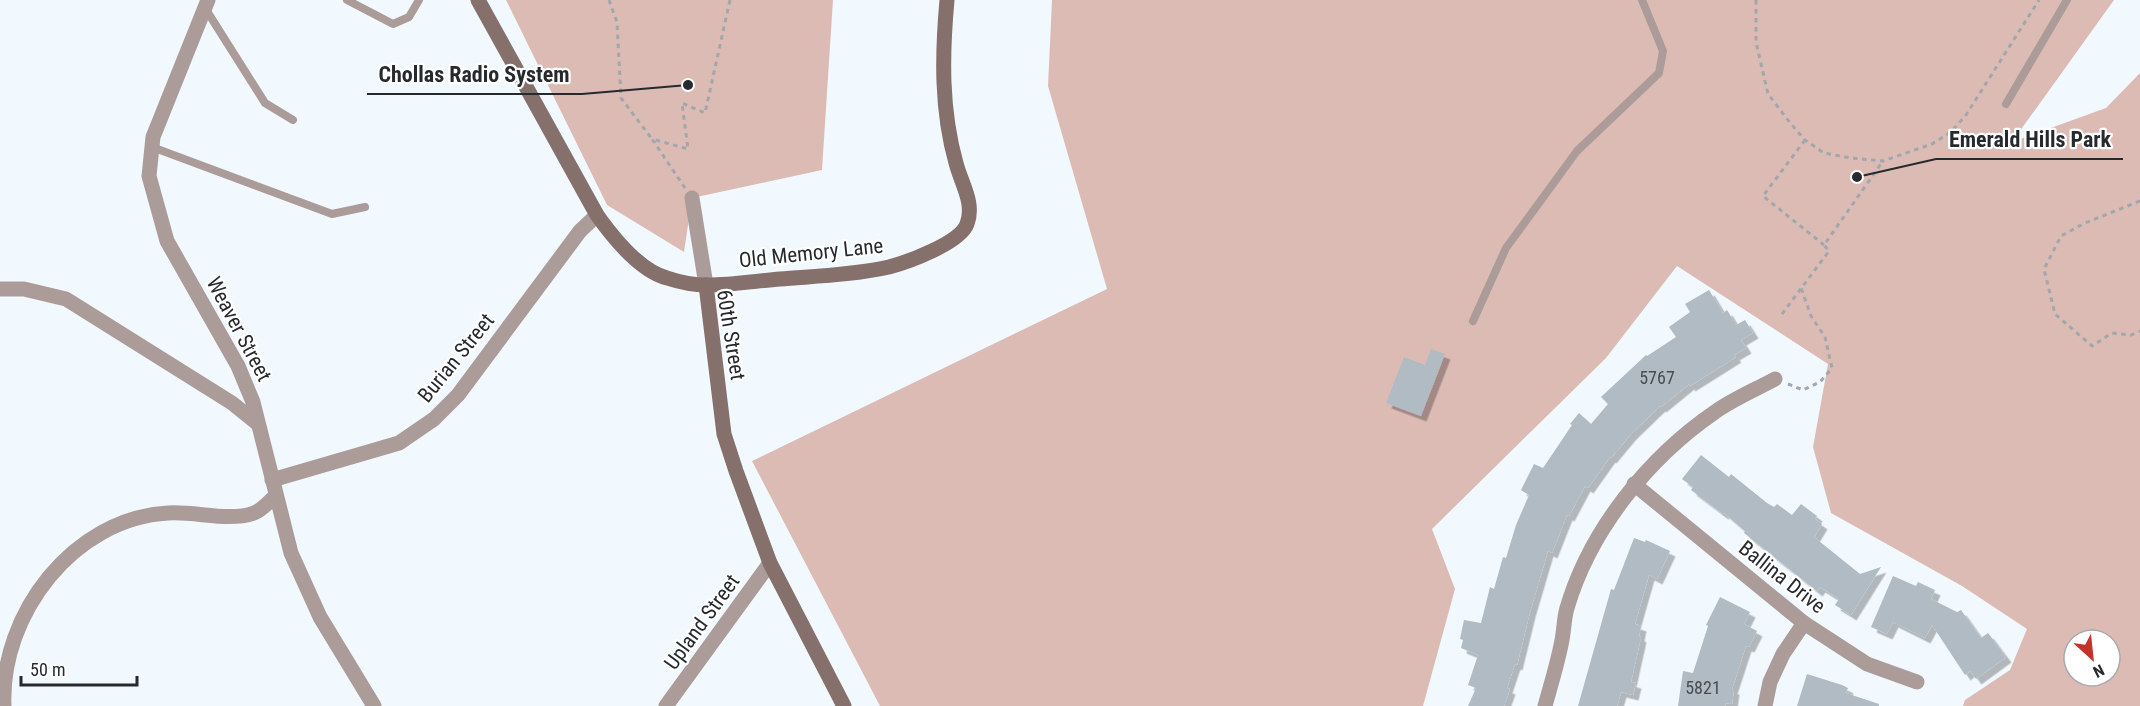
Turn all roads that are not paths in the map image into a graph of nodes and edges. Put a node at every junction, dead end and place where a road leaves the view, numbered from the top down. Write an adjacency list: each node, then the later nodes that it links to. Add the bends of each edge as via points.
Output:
1 (347, 0): 2 (lane, via 393,24 409,17)
2 (419, 0)
3 (478, 0): 13 (street, 60th Street)
4 (947, 0): 14 (street, Old Memory Lane, via 943,77 953,151 970,205 964,231 954,240 890,266)
5 (1642, 0): 16 (lane, via 1664,51 1659,73 1577,151 1506,248)
6 (2067, 0): 8 (lane)
7 (206, 4): 9 (lane, via 266,102); 10 (street, Weaver Street)
8 (2006, 104)
9 (293, 120)
10 (152, 147): 12 (lane, via 332,214); 18 (street, Weaver Street, via 149,176 167,241 238,366)
11 (692, 198): 14 (street)
12 (365, 207)
13 (597, 215): 14 (street, 60th Street, via 616,241 639,262 665,278); 20 (street, Burian Street, via 580,231 458,395 434,419 399,443)
14 (706, 285): 21 (street, 60th Street, via 724,434)
15 (0, 289): 18 (street, via 24,289 66,299 232,403)
16 (1473, 321)
17 (1775, 379): 19 (street, via 1702,421)
18 (258, 424): 20 (street, Weaver Street)
19 (1634, 484): 22 (street, Ballina Drive); 28 (street, via 1592,548 1567,609)
20 (274, 488): 24 (street, via 256,512 237,516 146,516 107,531 72,553 42,584 20,620 7,660); 25 (street, Weaver Street, via 291,553 320,617)
21 (770, 563): 26 (street, Upland Street); 27 (street, 60th Street)
22 (1804, 623): 23 (street, Ballina Drive, via 1867,664); 29 (street, via 1774,672)
23 (1917, 682)
24 (4, 706)
25 (374, 706)
26 (666, 706)
27 (844, 706)
28 (1545, 706)
29 (1765, 706)

